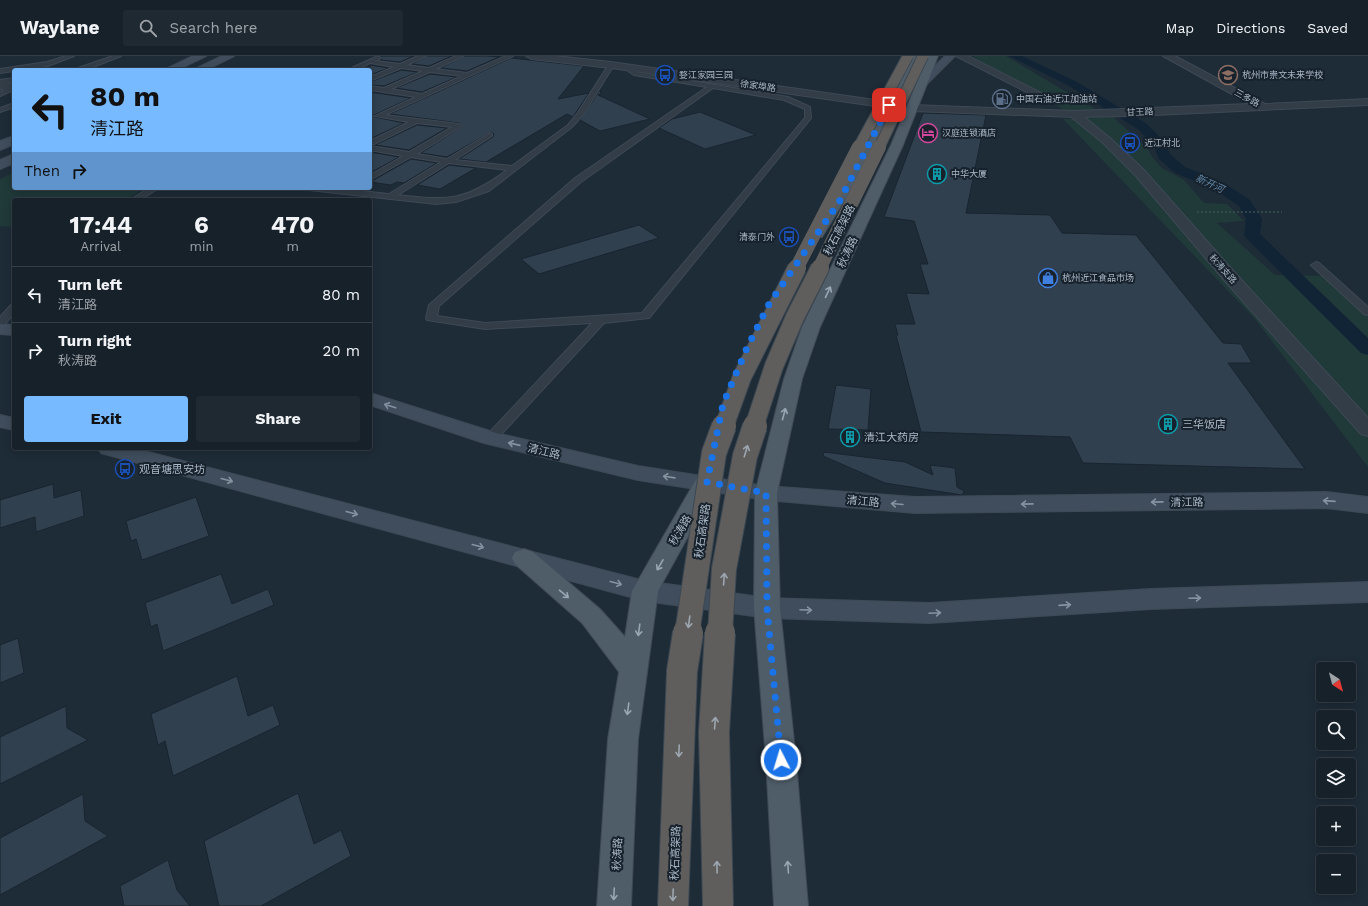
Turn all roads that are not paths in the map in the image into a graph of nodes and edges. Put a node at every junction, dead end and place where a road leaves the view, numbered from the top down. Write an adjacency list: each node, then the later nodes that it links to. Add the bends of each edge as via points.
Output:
1 (71, 56): 22 (lane, via 48,64)
2 (94, 56): 16 (lane)
3 (201, 56): 24 (main road)
4 (229, 56): 25 (main road)
5 (383, 56): 19 (lane)
6 (423, 56): 20 (lane)
7 (460, 56): 29 (lane)
8 (510, 56): 30 (lane)
9 (531, 56): 18 (street, 徐家埠路)
10 (912, 56): 39 (main road, 秋涛路)
11 (923, 56): 64 (highway, 秋石高架路, bridge)
12 (934, 56): 32 (main road, 秋涛路); 64 (highway, via 918,81 879,174)
13 (950, 56): 32 (main road)
14 (962, 56): 37 (street)
15 (1168, 56): 41 (street, 三多路)
16 (116, 57): 23 (lane)
17 (899, 59): 87 (highway, 秋石高架路, one-way to 87, bridge, via 742,377 714,453 682,671)
18 (613, 60): 27 (street, 徐家埠路); 58 (lane, via 580,115 570,126)
19 (371, 62): 20 (lane); 26 (lane)
20 (400, 66): 29 (lane); 31 (lane)
21 (12, 68): 28 (lane)
22 (16, 68)
23 (86, 68)
24 (174, 68)
25 (202, 68)
26 (355, 68)
27 (627, 68): 33 (lane, via 634,73); 39 (street, 徐家埠路)
28 (0, 70)
29 (429, 70): 30 (lane); 35 (lane)
30 (468, 75): 36 (lane)
31 (372, 78)
32 (923, 83): 42 (main road, 秋涛路)
33 (712, 86): 68 (lane, via 786,98 808,108 808,118 645,316); 68 (lane, via 578,180 434,305 431,318 485,326)
34 (372, 88): 35 (lane)
35 (385, 90): 36 (lane)
36 (423, 96): 46 (lane)
37 (1050, 100)
38 (1368, 102): 41 (street, 甘王路)
39 (889, 105): 78 (main road, 秋涛路, via 839,202 769,304 747,348 723,404)
40 (12, 106): 43 (lane)
41 (1263, 107): 44 (street, 甘王路)
42 (912, 108): 44 (street, 甘王路); 79 (main road, 秋涛路, one-way to 42, via 793,379 811,327)
43 (0, 110)
44 (1074, 114): 75 (street, 秋涛支路, via 1139,172)
45 (372, 115): 46 (lane)
46 (378, 116): 47 (lane); 48 (lane)
47 (372, 119)
48 (416, 121): 51 (lane); 54 (lane, via 459,126)
49 (490, 135): 56 (lane)
50 (12, 141): 52 (main road)
51 (372, 143)
52 (0, 146)
53 (372, 148): 54 (lane)
54 (409, 155): 56 (lane); 59 (lane)
55 (12, 159): 57 (main road)
56 (448, 161): 58 (lane); 62 (lane)
57 (0, 165)
58 (512, 168): 62 (lane, via 486,189 456,200 436,202)
59 (372, 177)
60 (152, 190): 63 (lane)
61 (349, 190): 62 (lane)
62 (390, 197)
63 (138, 198)
64 (851, 206): 88 (highway, 秋石高架路, one-way to 64, bridge, via 714,732 724,569 745,456 774,366 795,317)
65 (1316, 266): 67 (lane)
66 (12, 309): 69 (lane)
67 (1368, 312)
68 (601, 320): 76 (lane)
69 (0, 323)
70 (0, 329): 71 (main road)
71 (12, 330)
72 (372, 400): 76 (main road, 清江路, one-way to 72)
73 (0, 421): 74 (main road)
74 (12, 424)
75 (1368, 430)
76 (491, 438): 78 (main road, 清江路, one-way to 76, via 638,473)
77 (116, 450): 81 (main road, one-way to 81)
78 (707, 482): 79 (main road, 清江路); 82 (main road, 秋涛路, one-way to 82)
79 (766, 493): 80 (main road, 清江路, one-way to 79, via 1326,500 915,505); 84 (main road, 秋涛路)
80 (1368, 505)
81 (524, 558): 82 (main road, one-way to 82); 85 (main road, one-way to 85, via 591,616)
82 (645, 591): 84 (main road); 85 (main road, 秋涛路, one-way to 85)
83 (1368, 592): 84 (main road, one-way to 83, via 929,613 1151,599)
84 (767, 608): 89 (main road, 秋涛路, one-way to 84)
85 (633, 670): 86 (main road, 秋涛路, one-way to 86, via 623,739)
86 (614, 906)
87 (673, 906)
88 (718, 906)
89 (791, 906)

